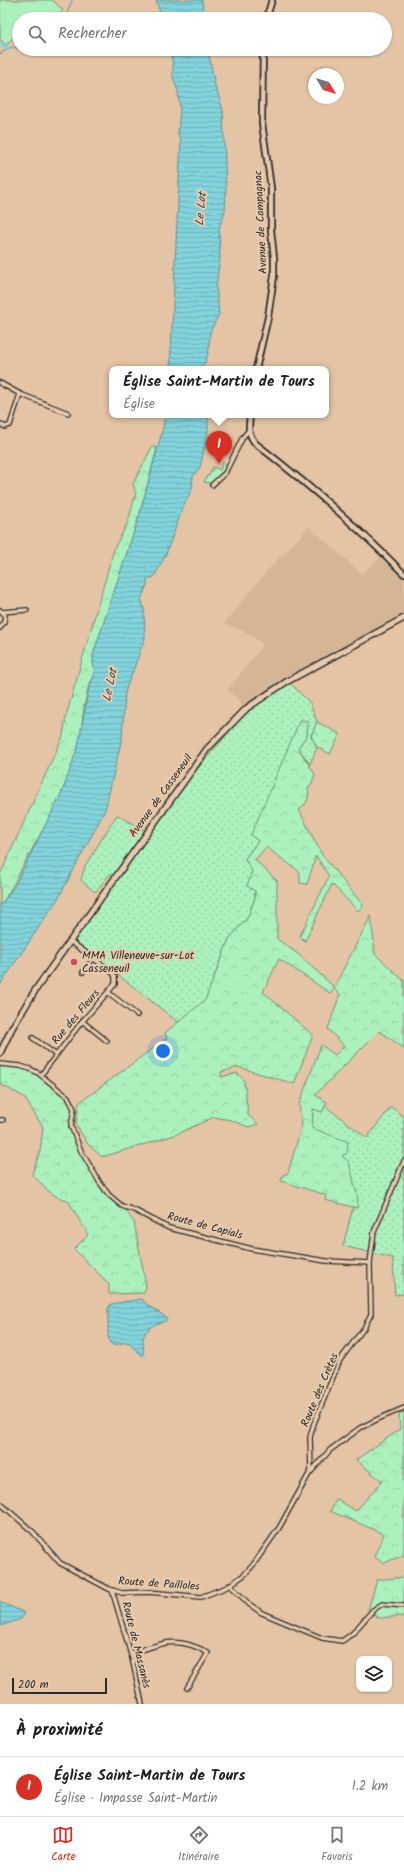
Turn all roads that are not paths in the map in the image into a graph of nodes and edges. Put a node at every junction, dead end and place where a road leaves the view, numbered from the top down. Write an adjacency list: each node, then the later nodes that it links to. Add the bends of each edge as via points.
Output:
1 (272, 0): 2 (street)
2 (268, 12)
3 (263, 56): 4 (street, Avenue de Campagnac, via 262,123 271,188 274,276)
4 (257, 366)
5 (0, 383): 6 (street)
6 (20, 394): 7 (street); 9 (street, via 10,425)
7 (68, 413)
8 (250, 418): 10 (street)
9 (0, 424)
10 (248, 431): 11 (street, via 225,473); 12 (street, via 255,443 320,494)
11 (212, 485)
12 (404, 574)
13 (27, 610): 14 (street)
14 (1, 611): 16 (street, via 5,618)
15 (404, 618): 17 (main road, Avenue de Casseneuil, via 286,682 247,708 207,749)
16 (0, 628)
17 (70, 941): 18 (street, Rue des Fleurs); 25 (main road, Avenue de Casseneuil, via 35,990)
18 (93, 959): 19 (street); 20 (street, Rue des Fleurs, via 115,977 115,984)
19 (83, 972)
20 (109, 993): 21 (street); 22 (street, Rue des Fleurs)
21 (137, 1015)
22 (82, 1021): 24 (street); 26 (street, Rue des Fleurs)
23 (34, 1038): 26 (street)
24 (107, 1041)
25 (0, 1054)
26 (56, 1055): 28 (street, Rue des Fleurs)
27 (0, 1064): 28 (street, Route de Capials, via 20,1066)
28 (41, 1075): 30 (street, Route de Capials, via 68,1097 74,1109 71,1126 81,1151 100,1183 122,1206 169,1228 252,1249 326,1261)
29 (404, 1161): 30 (street, Route des Crètes, via 374,1232)
30 (370, 1264): 32 (street, Route des Crètes, via 371,1314 364,1328 340,1360 314,1423 310,1437)
31 (404, 1408): 32 (street, Route de Pailloles, via 345,1438)
32 (311, 1471): 34 (street, Route de Pailloles, via 279,1528 253,1565)
33 (0, 1503): 35 (street, Route de Pailloles, via 33,1532 60,1563)
34 (230, 1585): 35 (street, Route de Pailloles, via 201,1597 149,1592 122,1593); 36 (street, via 262,1613 322,1638 342,1641 382,1604)
35 (112, 1590): 37 (street, Route de Massanès)
36 (404, 1606)
37 (131, 1654): 38 (street, via 160,1643 186,1643 208,1653); 39 (street, Route de Massanès)
38 (187, 1688)
39 (142, 1704)

